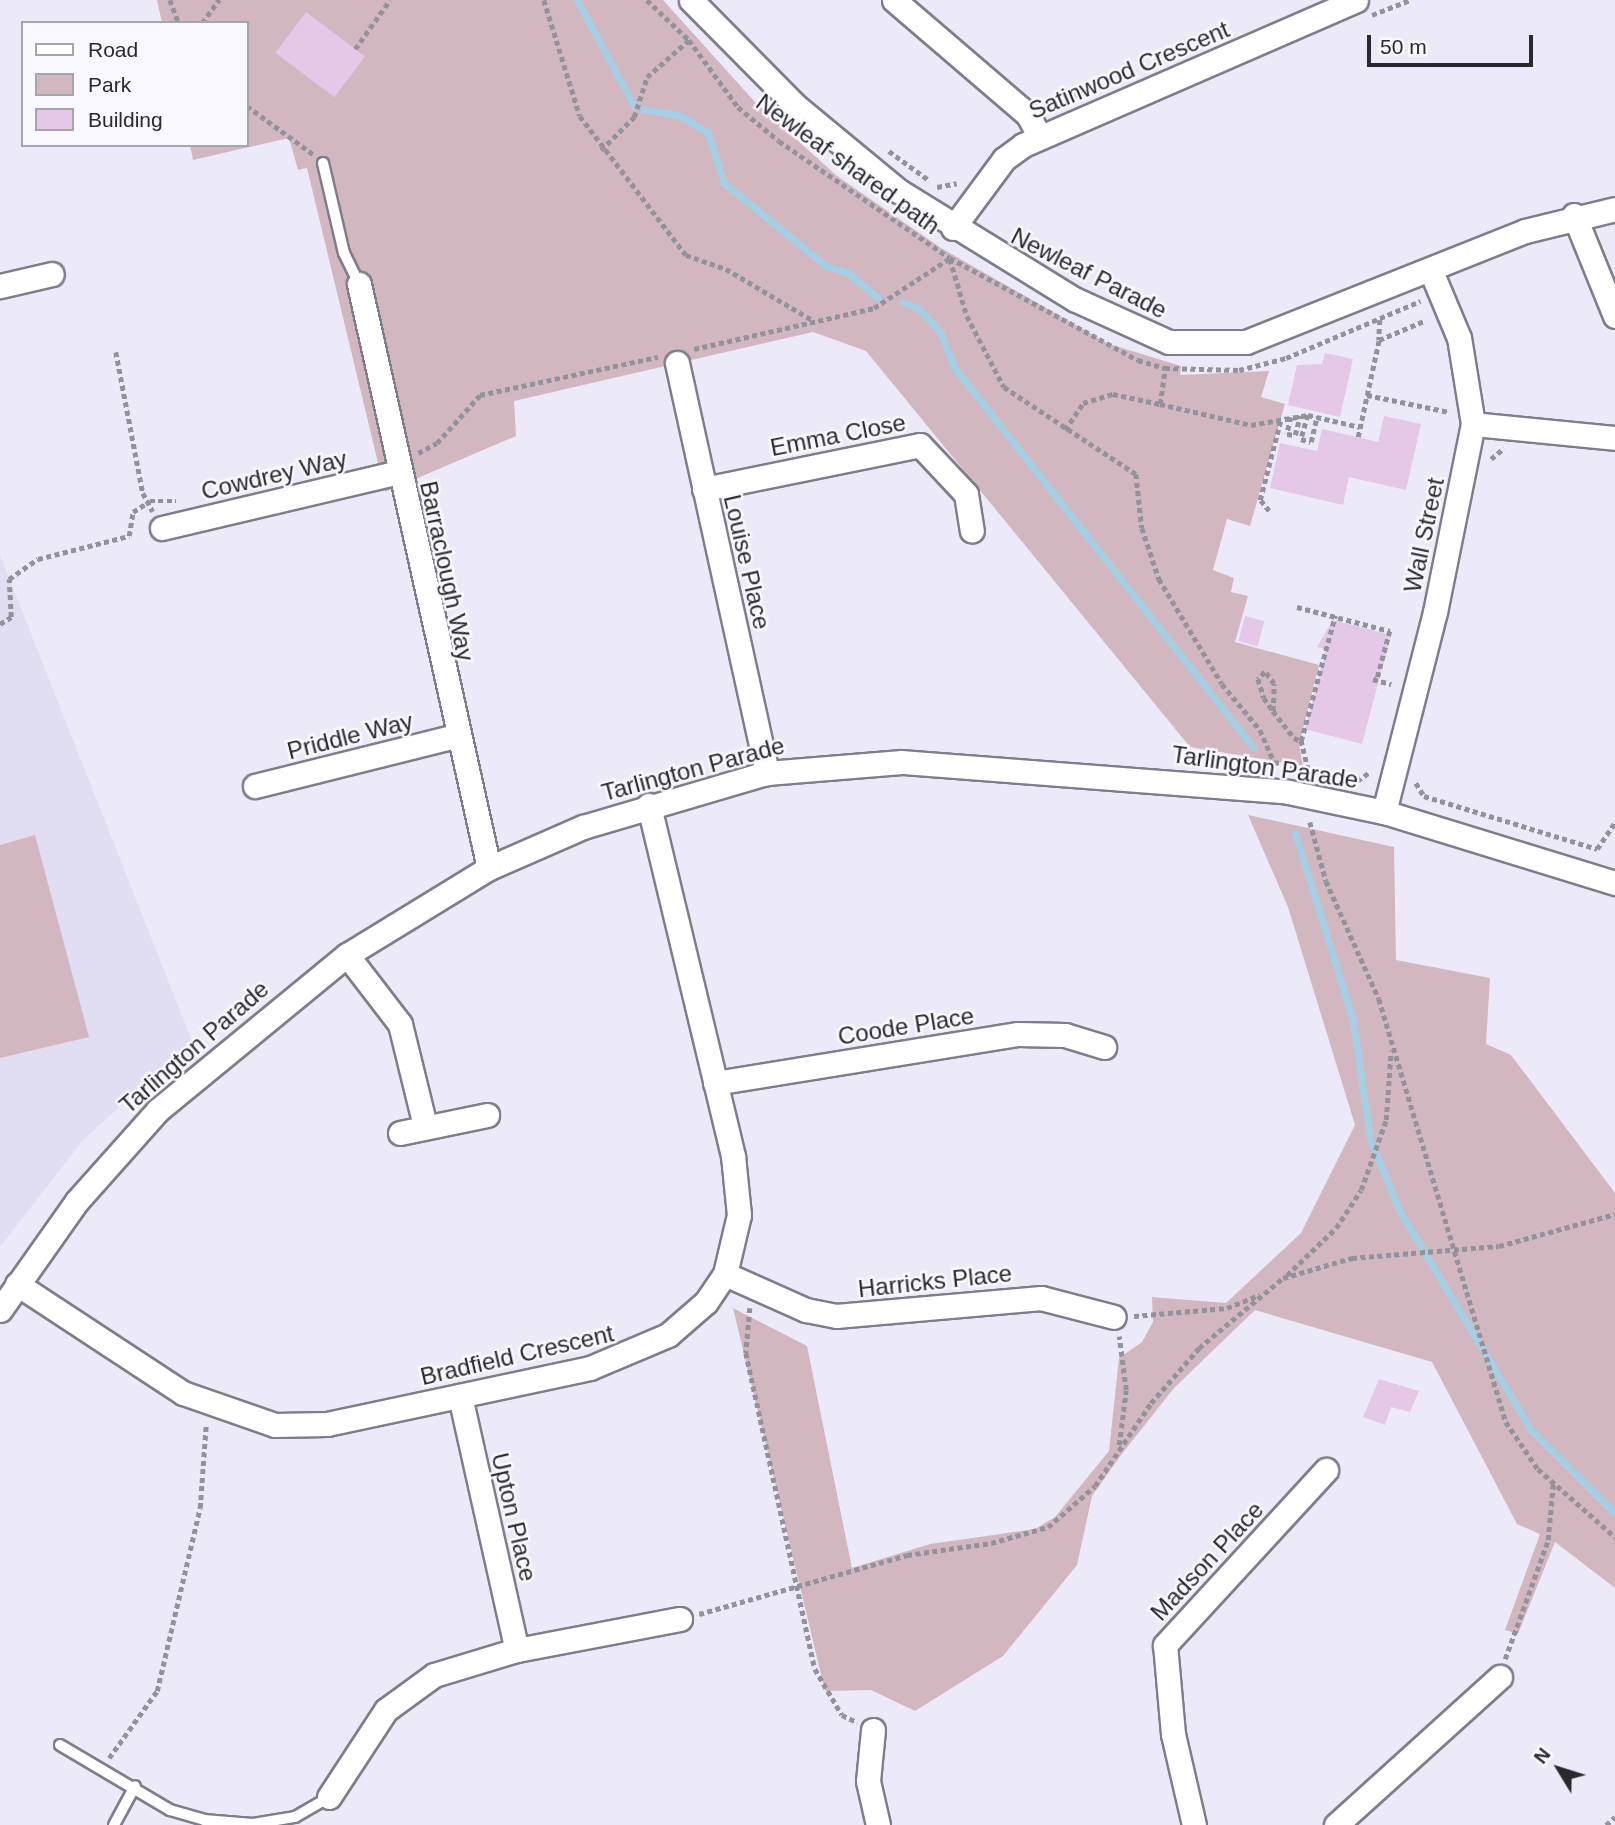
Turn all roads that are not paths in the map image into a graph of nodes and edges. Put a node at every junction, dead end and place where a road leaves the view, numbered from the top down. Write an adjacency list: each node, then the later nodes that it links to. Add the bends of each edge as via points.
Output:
1 (691, 0): 8 (street, Newleaf Parade, via 797,107)
2 (894, 0): 4 (street, via 1028,116)
3 (1356, 0): 4 (street, Satinwood Crescent)
4 (1039, 136): 8 (street, Satinwood Crescent, via 1004,159)
5 (323, 163): 11 (lane, via 344,253)
6 (1615, 209): 7 (street, Newleaf Parade)
7 (1574, 215): 9 (street, Newleaf Parade); 13 (street)
8 (953, 228): 9 (street, Newleaf Parade, via 1121,324 1151,338 1192,345 1277,333)
9 (1431, 271): 15 (street, Wall Street, via 1459,338)
10 (52, 274): 12 (street)
11 (359, 284): 17 (street, Barraclough Way)
12 (0, 286)
13 (1615, 316)
14 (677, 363): 18 (street, Louise Place)
15 (1473, 424): 16 (street); 25 (street, Wall Street, via 1435,612)
16 (1615, 438)
17 (399, 472): 19 (street, Cowdrey Way); 21 (street, Barraclough Way)
18 (704, 489): 20 (street, Emma Close, via 920,444 966,494); 22 (street, Louise Place)
19 (162, 528)
20 (972, 531)
21 (456, 736): 23 (street, Priddle Way); 26 (street, Barraclough Way)
22 (767, 773): 24 (street, Tarlington Parade); 25 (street, Tarlington Parade, via 902,762 1194,780)
23 (255, 786)
24 (649, 805): 26 (street, Tarlington Parade); 30 (street, Bradfield Crescent)
25 (1384, 812): 27 (street, Tarlington Parade)
26 (489, 868): 28 (street, Tarlington Parade)
27 (1614, 879)
28 (347, 955): 32 (street, via 400,1024); 35 (street, Tarlington Parade, via 158,1110 77,1201)
29 (1104, 1047): 30 (street, Coode Place, via 1065,1035 1018,1034)
30 (716, 1083): 34 (street, Bradfield Crescent, via 739,1215)
31 (487, 1115): 32 (street)
32 (425, 1126): 33 (street)
33 (400, 1133)
34 (724, 1274): 37 (street, Harricks Place, via 836,1316 1041,1298); 38 (street, Bradfield Crescent, via 692,1316 633,1354)
35 (16, 1284): 36 (street, Tarlington Parade); 38 (street, Bradfield Crescent, via 207,1405 275,1424 327,1424)
36 (0, 1310)
37 (1114, 1317)
38 (460, 1396): 41 (street, Upton Place)
39 (1326, 1471): 49 (street, Madson Place, via 1165,1645 1173,1734)
40 (681, 1619): 41 (street)
41 (517, 1650): 46 (street, via 406,1690)
42 (1500, 1677): 50 (street)
43 (873, 1730): 48 (street, via 868,1781)
44 (60, 1745): 45 (lane)
45 (135, 1787): 46 (lane, via 170,1810 253,1824 295,1817); 47 (lane)
46 (329, 1797)
47 (114, 1825)
48 (878, 1825)
49 (1194, 1825)
50 (1336, 1825)

